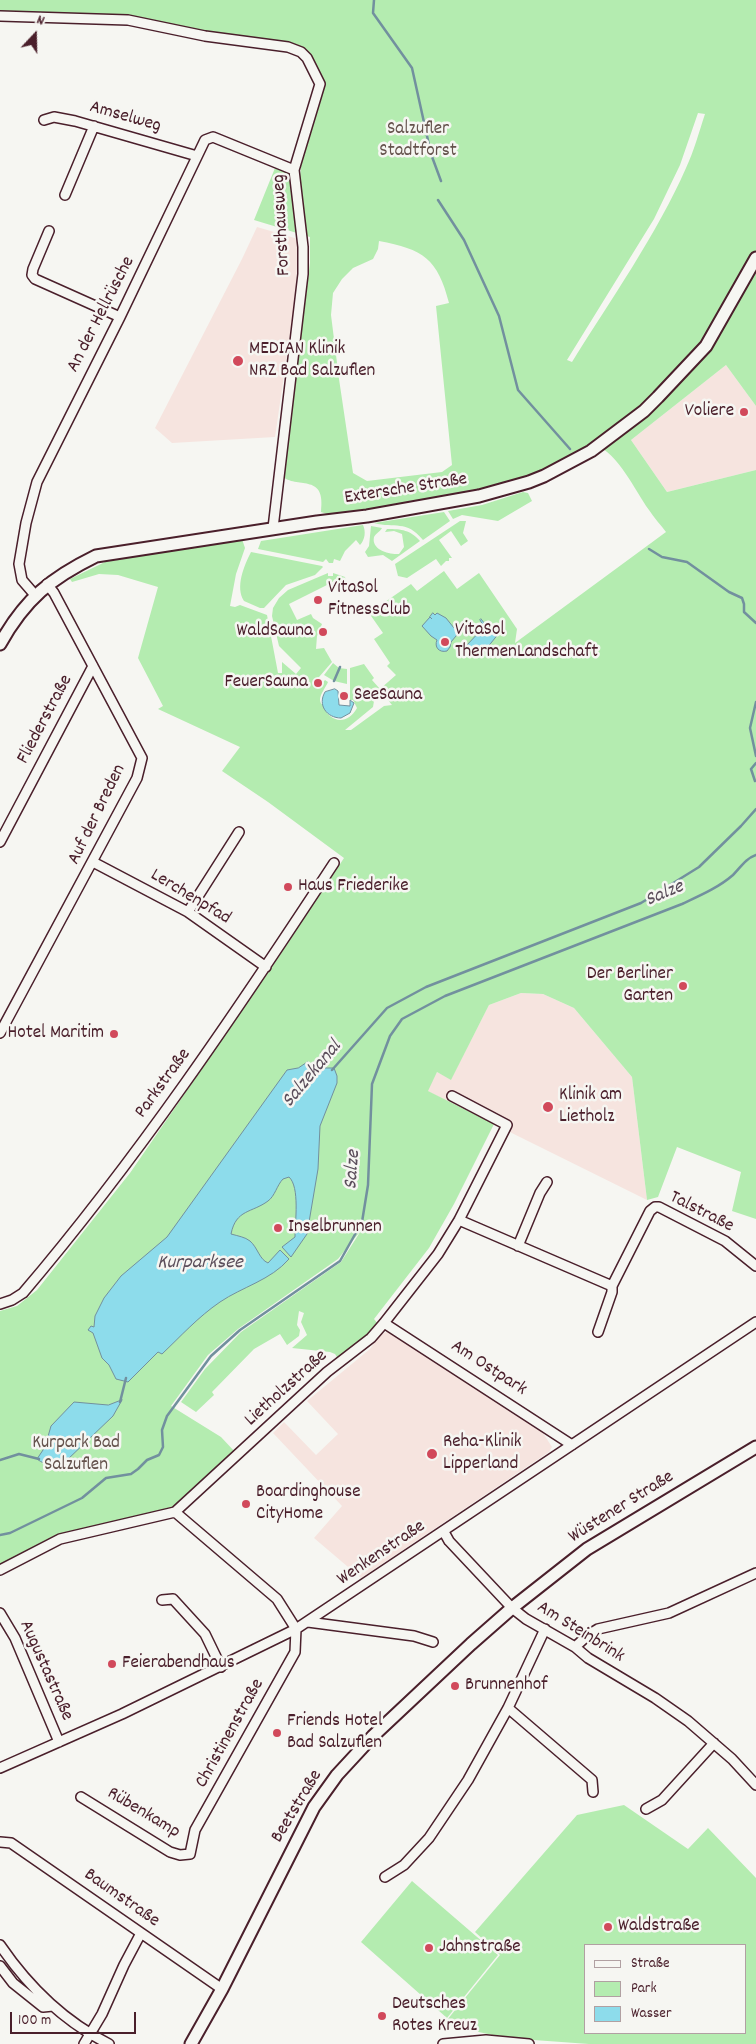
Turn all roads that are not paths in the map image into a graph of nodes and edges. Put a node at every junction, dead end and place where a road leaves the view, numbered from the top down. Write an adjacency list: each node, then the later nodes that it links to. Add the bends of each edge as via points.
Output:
1 (0, 16): 5 (street, Forsthausweg, via 128,20 205,36 288,47 301,52 320,84)
2 (44, 120): 3 (street, Amselweg, via 54,118)
3 (94, 126): 4 (street, Amselweg); 6 (street)
4 (197, 156): 5 (street, An der Hellrüsche, via 205,140 214,137); 9 (street, An der Hellrüsche)
5 (294, 170): 10 (street, Forsthausweg, via 303,274)
6 (65, 195)
7 (49, 231): 9 (street, via 32,275 35,279)
8 (756, 258): 10 (main road, Extersche Straße, via 706,346 644,410 562,468 529,482 479,496 367,516)
9 (120, 317): 12 (street, An der Hellrüsche, via 37,482 19,564 22,580)
10 (273, 528): 11 (main road, Extersche Straße, via 96,556)
11 (47, 584): 12 (main road, Extersche Straße); 14 (street, Auf der Breden)
12 (35, 595): 13 (main road, Extersche Straße, via 9,627)
13 (0, 644)
14 (93, 666): 16 (street, Fliederstraße); 17 (street, Auf der Breden, via 142,758 137,778)
15 (239, 832): 19 (street)
16 (0, 842)
17 (93, 862): 19 (street, Lerchenpfad); 21 (street, Auf der Breden)
18 (334, 863): 20 (street, Parkstraße)
19 (188, 912): 20 (street, Lerchenpfad)
20 (266, 967): 28 (street, Parkstraße, via 81,1223 24,1293)
21 (0, 1033)
22 (452, 1096): 24 (street, Lietholzstraße, via 507,1125)
23 (547, 1182): 25 (street)
24 (459, 1220): 25 (street); 30 (street, Lietholzstraße, via 438,1254)
25 (518, 1246): 27 (street)
26 (756, 1266): 27 (street, Talstraße, via 724,1241 655,1207)
27 (612, 1286): 31 (street, Talstraße)
28 (0, 1304)
29 (756, 1322): 32 (street, Wenkenstraße)
30 (384, 1323): 32 (street, Am Ostpark); 34 (street, Lietholzstraße)
31 (598, 1332)
32 (572, 1444): 35 (street, Wenkenstraße)
33 (756, 1448): 39 (main road, Wüstener Straße, via 587,1549)
34 (175, 1512): 36 (street, Lietholzstraße, via 60,1539); 42 (street, via 277,1599)
35 (444, 1532): 39 (street, Am Steinbrink); 41 (street, Wenkenstraße)
36 (0, 1570)
37 (756, 1573): 45 (street, via 669,1613 598,1628)
38 (162, 1600): 46 (street, via 173,1598 205,1634)
39 (512, 1608): 43 (street, Am Steinbrink); 61 (main road, Beetstraße, via 373,1736 328,1786 300,1833)
40 (0, 1614): 48 (street, Augustastraße, via 15,1638)
41 (308, 1622): 42 (street, Wenkenstraße); 44 (street, via 414,1636)
42 (296, 1629): 46 (street, Wenkenstraße); 56 (street, Christinenstraße, via 295,1652 195,1830)
43 (545, 1629): 45 (street, Am Steinbrink); 47 (street)
44 (433, 1642)
45 (576, 1647): 49 (street, Am Steinbrink, via 588,1658 655,1698)
46 (221, 1667): 48 (street, Wenkenstraße)
47 (508, 1708): 52 (street, via 592,1780); 57 (street, via 468,1780 429,1838 404,1865)
48 (59, 1742): 50 (street, Wenkenstraße)
49 (714, 1743): 51 (street, Am Steinbrink); 54 (street, via 662,1800)
50 (0, 1768)
51 (756, 1785)
52 (593, 1792)
53 (81, 1797): 56 (street, Rübenkamp, via 170,1852)
54 (646, 1809)
55 (0, 1842): 58 (street, Baumstraße, via 12,1843)
56 (190, 1854)
57 (385, 1877)
58 (142, 1933): 61 (street, Baumstraße); 63 (street)
59 (0, 1945): 62 (street)
60 (0, 1966): 62 (street, via 13,1983 43,2007)
61 (222, 1989): 66 (main road, Beetstraße)
62 (53, 2006): 63 (street)
63 (89, 2034): 64 (street); 65 (street)
64 (84, 2044)
65 (109, 2044)
66 (191, 2044)
67 (443, 2044): 68 (street, via 486,2040)
68 (529, 2044)

